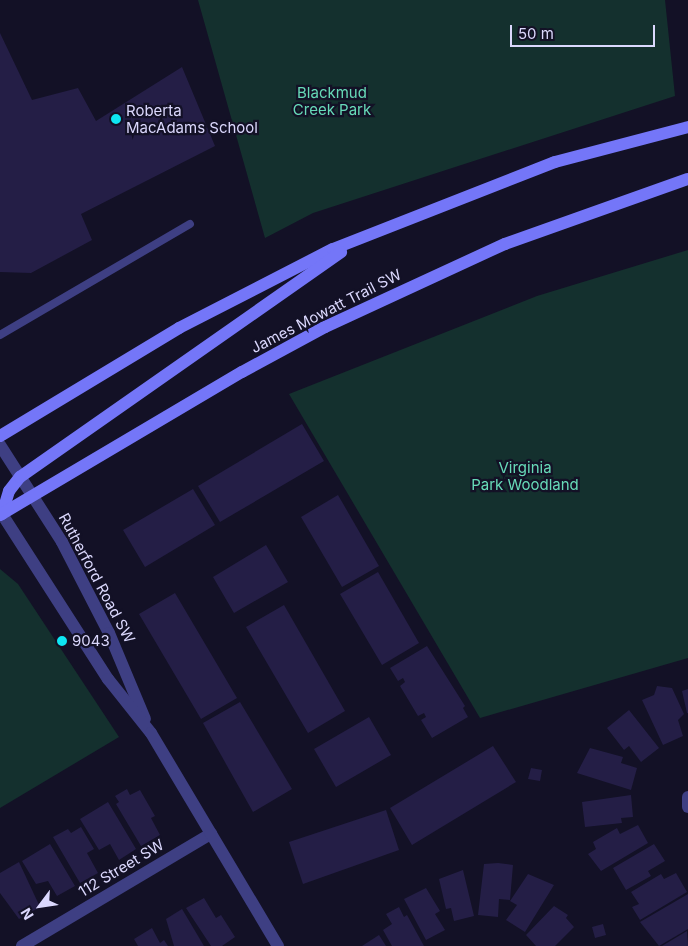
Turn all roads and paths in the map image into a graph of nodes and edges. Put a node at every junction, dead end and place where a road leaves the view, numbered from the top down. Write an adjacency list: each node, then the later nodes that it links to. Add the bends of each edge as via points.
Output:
1 (688, 127): 4 (main road, via 555,162)
2 (688, 179): 9 (main road, James Mowatt Trail SW, via 505,244 342,319 242,372)
3 (190, 224): 5 (lane)
4 (361, 237): 6 (main road, via 274,277 179,328); 8 (main road)
5 (0, 335)
6 (0, 436)
7 (0, 445): 8 (street, Rutherford Road SW)
8 (20, 477): 9 (street, Rutherford Road SW); 10 (main road, via 9,491)
9 (32, 496): 10 (main road, James Mowatt Trail SW); 11 (street, Rutherford Road SW, via 62,542 109,633)
10 (1, 514): 11 (street, Rutherford Road SW, via 108,679)
11 (151, 733): 14 (street, Rutherford Road SW)
12 (688, 797): 13 (street)
13 (688, 807)
14 (211, 834): 15 (street, 112 Street SW); 16 (street, Rutherford Road SW)
15 (22, 946)
16 (278, 946)

